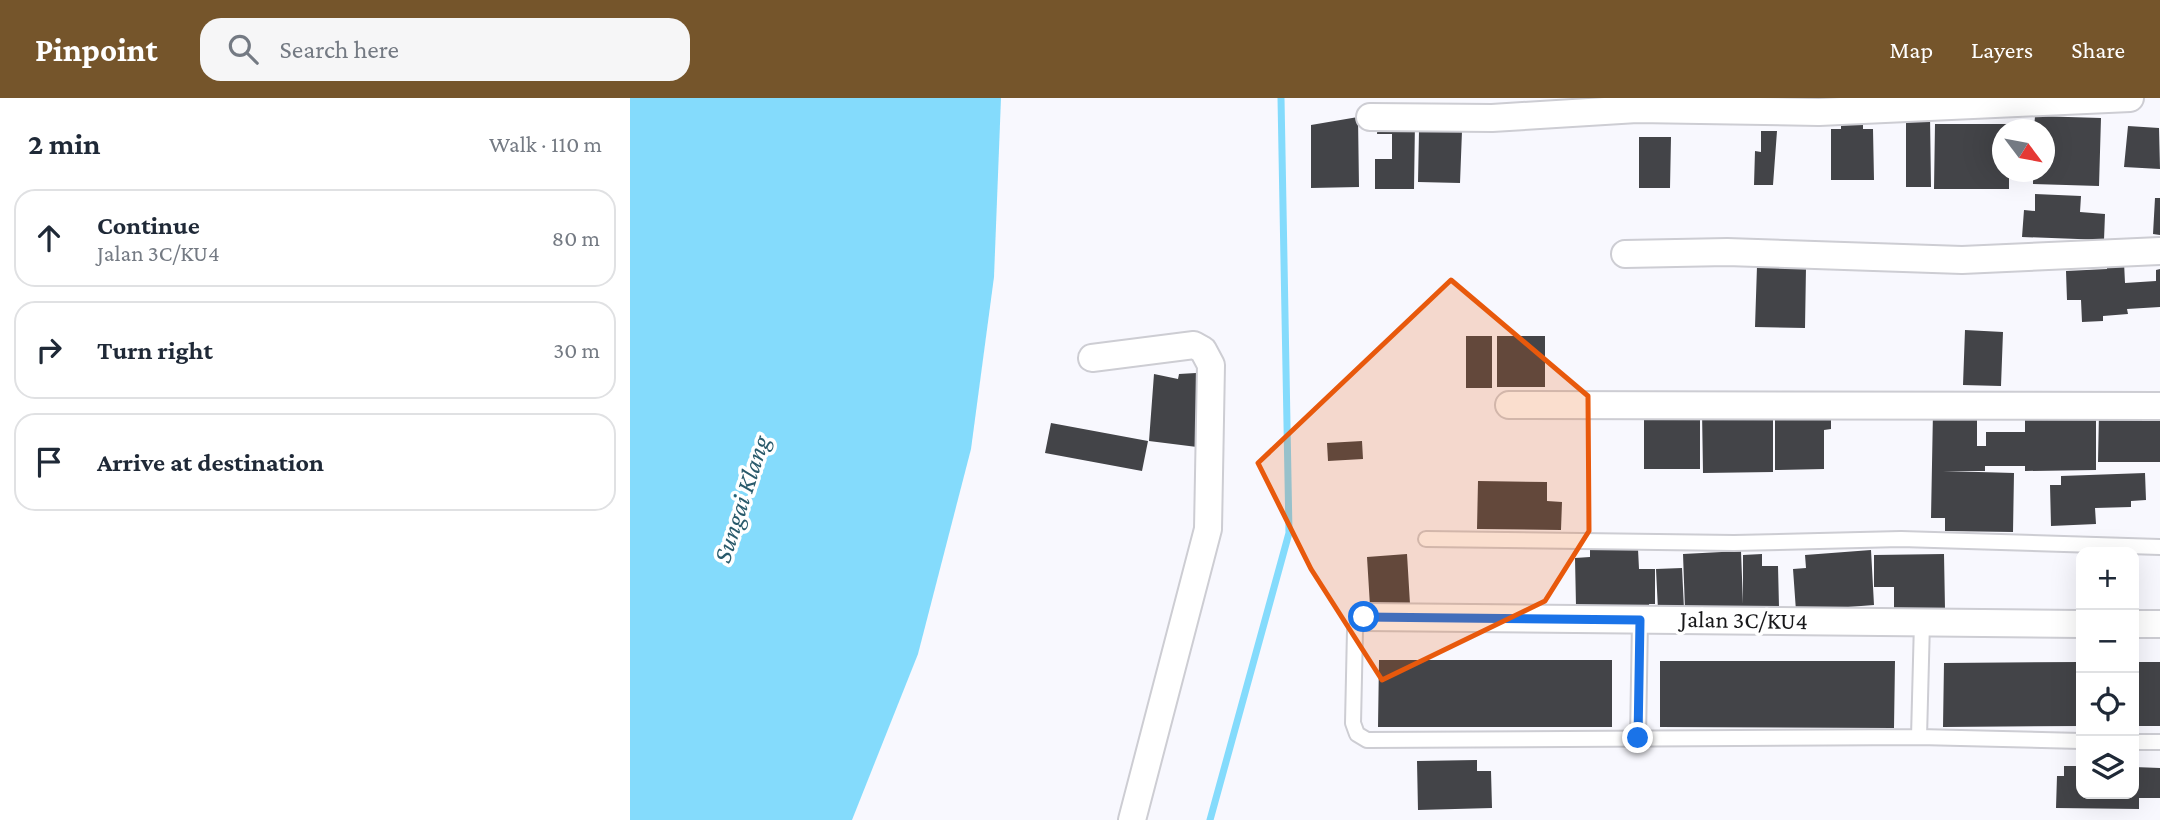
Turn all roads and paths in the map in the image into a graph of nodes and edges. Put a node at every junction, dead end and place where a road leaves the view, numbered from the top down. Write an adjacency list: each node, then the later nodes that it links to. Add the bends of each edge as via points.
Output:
1 (2130, 98): 2 (street, via 1818,112 1637,110 1492,118)
2 (1370, 117)
3 (2160, 251): 4 (street, via 1962,260 1727,252)
4 (1625, 254)
5 (1092, 358): 21 (street, via 1194,345 1211,365 1208,529)
6 (1509, 405): 7 (street)
7 (2160, 406)
8 (1426, 539): 9 (lane, via 1734,543 1901,539)
9 (2160, 547)
10 (1364, 617): 11 (street, Jalan 3C/KU4); 17 (lane, via 1355,630 1353,723 1357,734 1367,740)
11 (1640, 620): 12 (street, Jalan 3C/KU4); 17 (lane)
12 (1922, 622): 13 (street, Jalan 3C/KU4); 16 (lane)
13 (2076, 624)
14 (2139, 624): 15 (street)
15 (2160, 624)
16 (1919, 737): 17 (lane); 18 (lane)
17 (1638, 738)
18 (2076, 741)
19 (2139, 742): 20 (lane)
20 (2160, 742)
21 (1132, 820)

